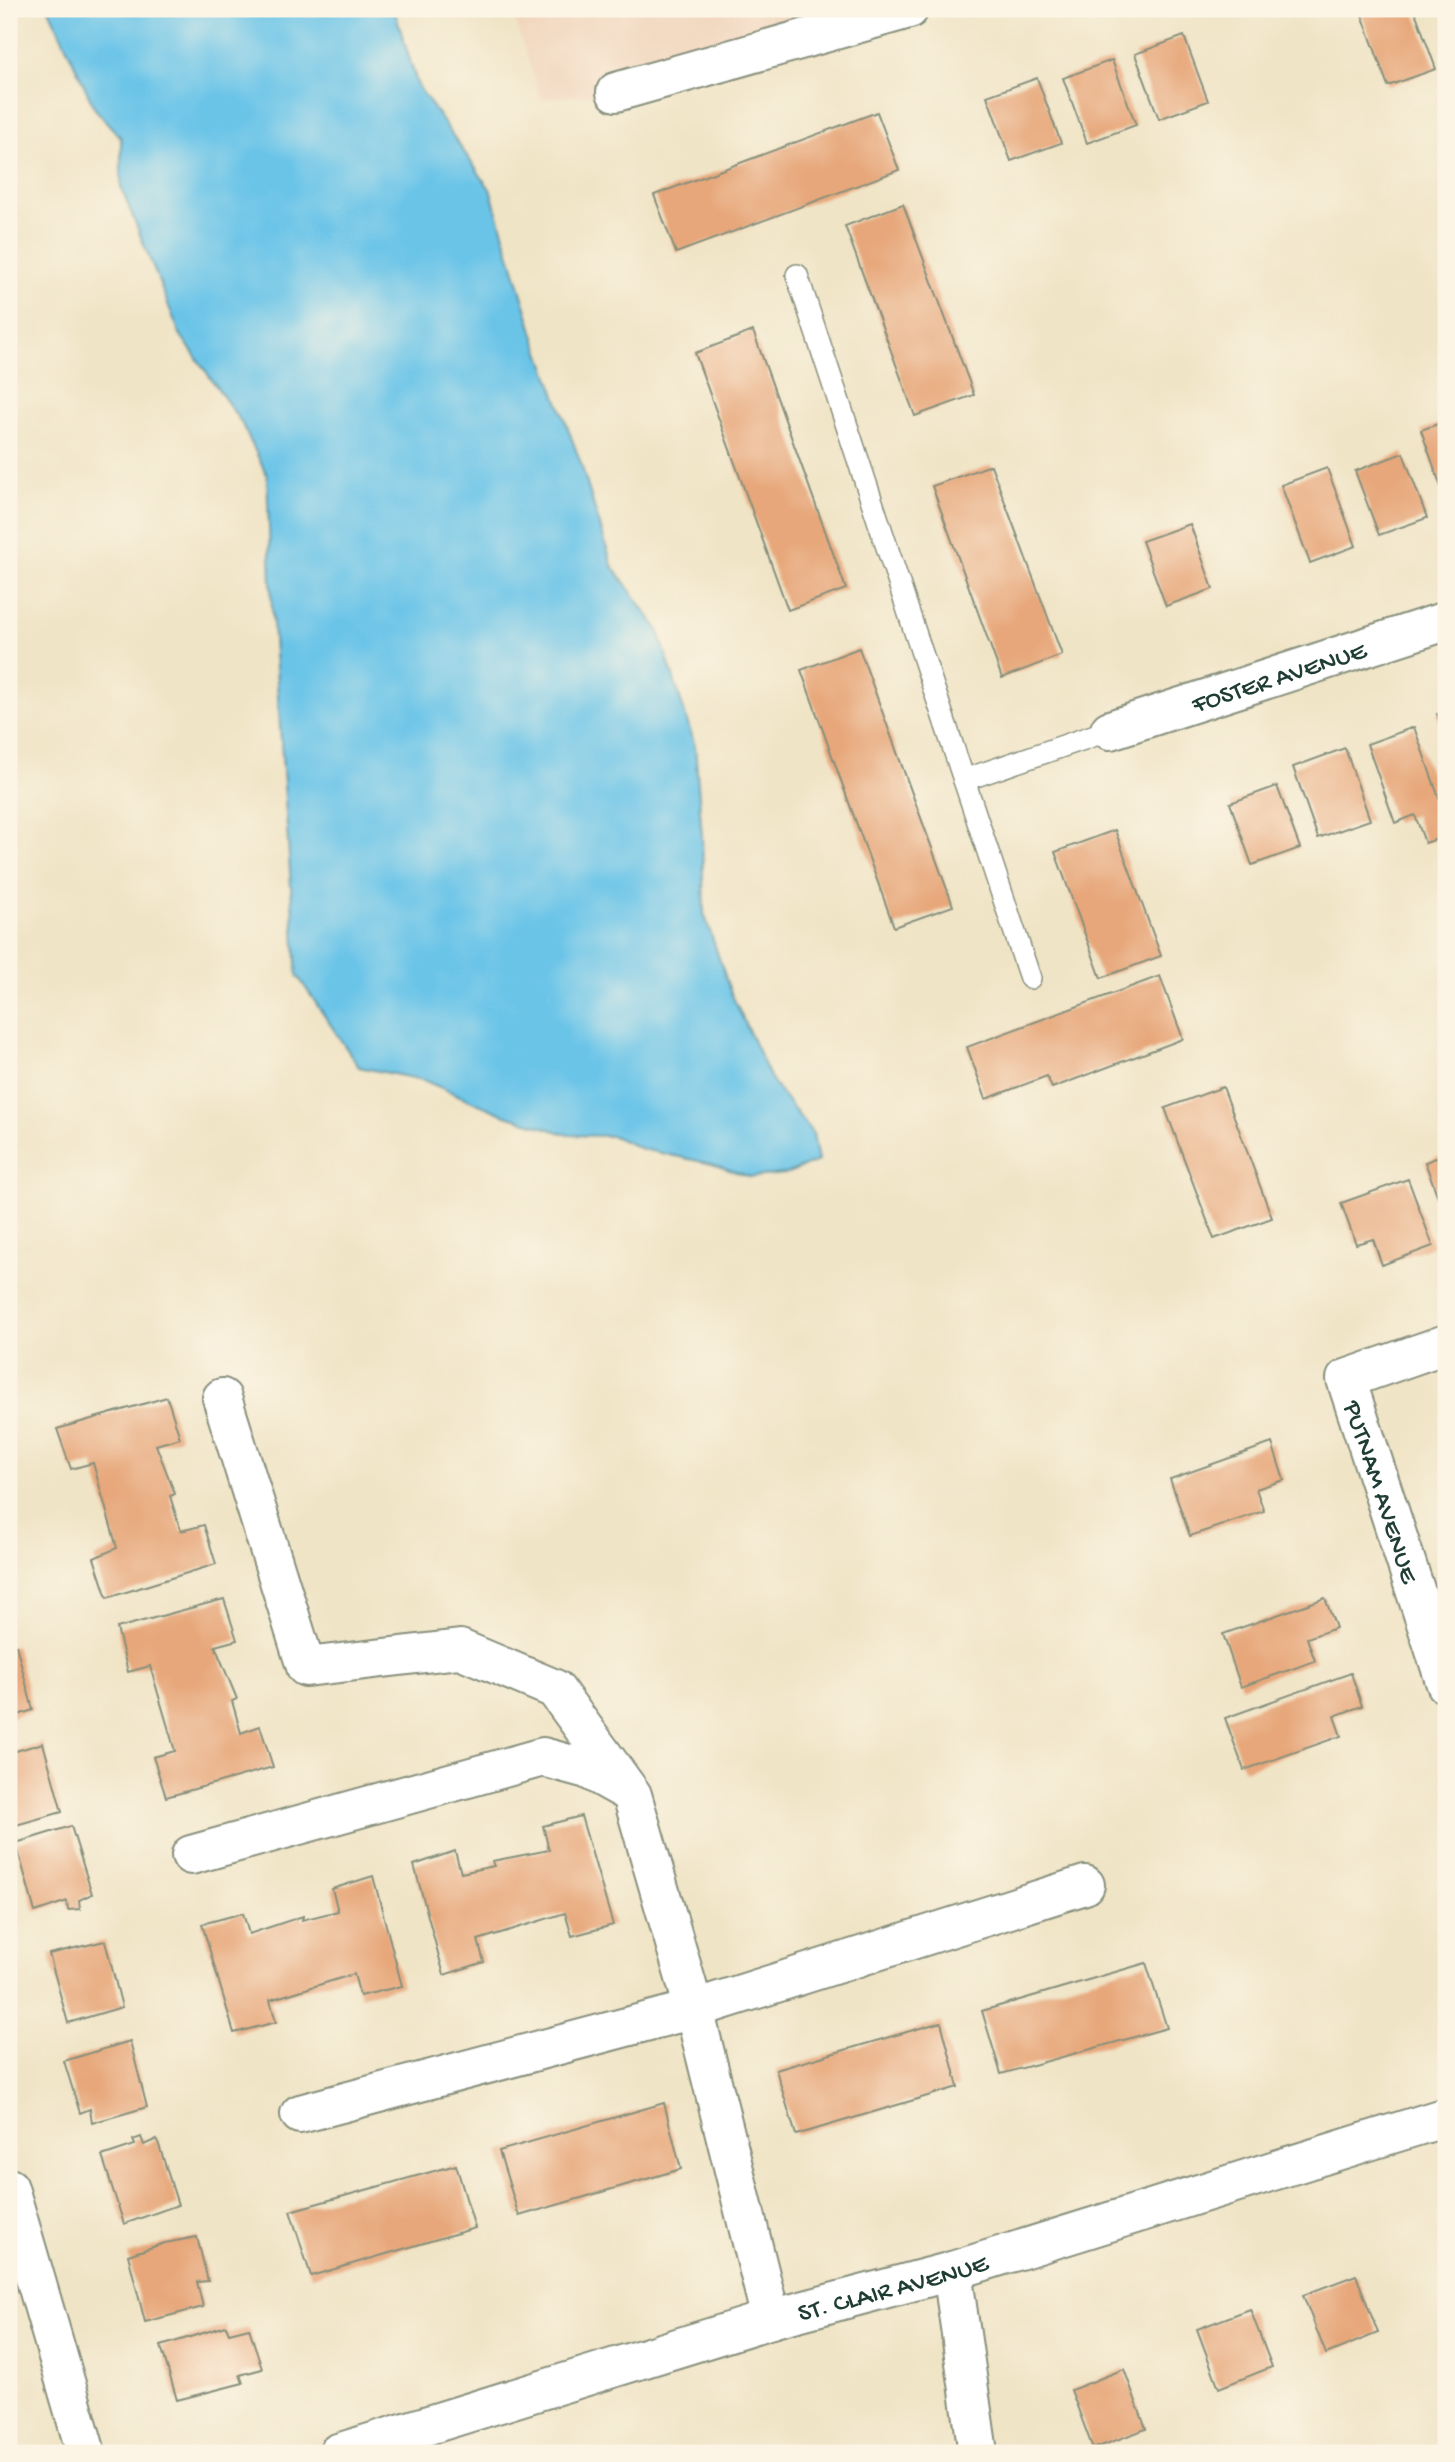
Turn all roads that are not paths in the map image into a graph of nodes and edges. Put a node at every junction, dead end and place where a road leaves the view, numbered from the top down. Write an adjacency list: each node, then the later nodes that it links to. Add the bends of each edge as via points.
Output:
1 (909, 9): 2 (street)
2 (615, 92)
3 (797, 275): 6 (lane)
4 (1446, 621): 5 (street, FOSTER AVENUE)
5 (1111, 730): 6 (lane)
6 (964, 780): 7 (lane)
7 (1030, 978)
8 (1446, 1344): 10 (street, PUTNAM AVENUE, via 1346,1379)
9 (222, 1398): 11 (street, via 306,1667 460,1649 555,1689)
10 (1446, 1684)
11 (632, 1795): 12 (street, via 587,1769 543,1757); 14 (street)
12 (191, 1855)
13 (1085, 1885): 14 (street)
14 (694, 2009): 15 (street); 19 (street)
15 (300, 2114)
16 (1446, 2117): 18 (street, ST. CLAIR AVENUE)
17 (9, 2188): 20 (street)
18 (952, 2271): 19 (street, ST. CLAIR AVENUE); 22 (street)
19 (771, 2319): 21 (street, ST. CLAIR AVENUE)
20 (86, 2453)
21 (338, 2453)
22 (978, 2453)

